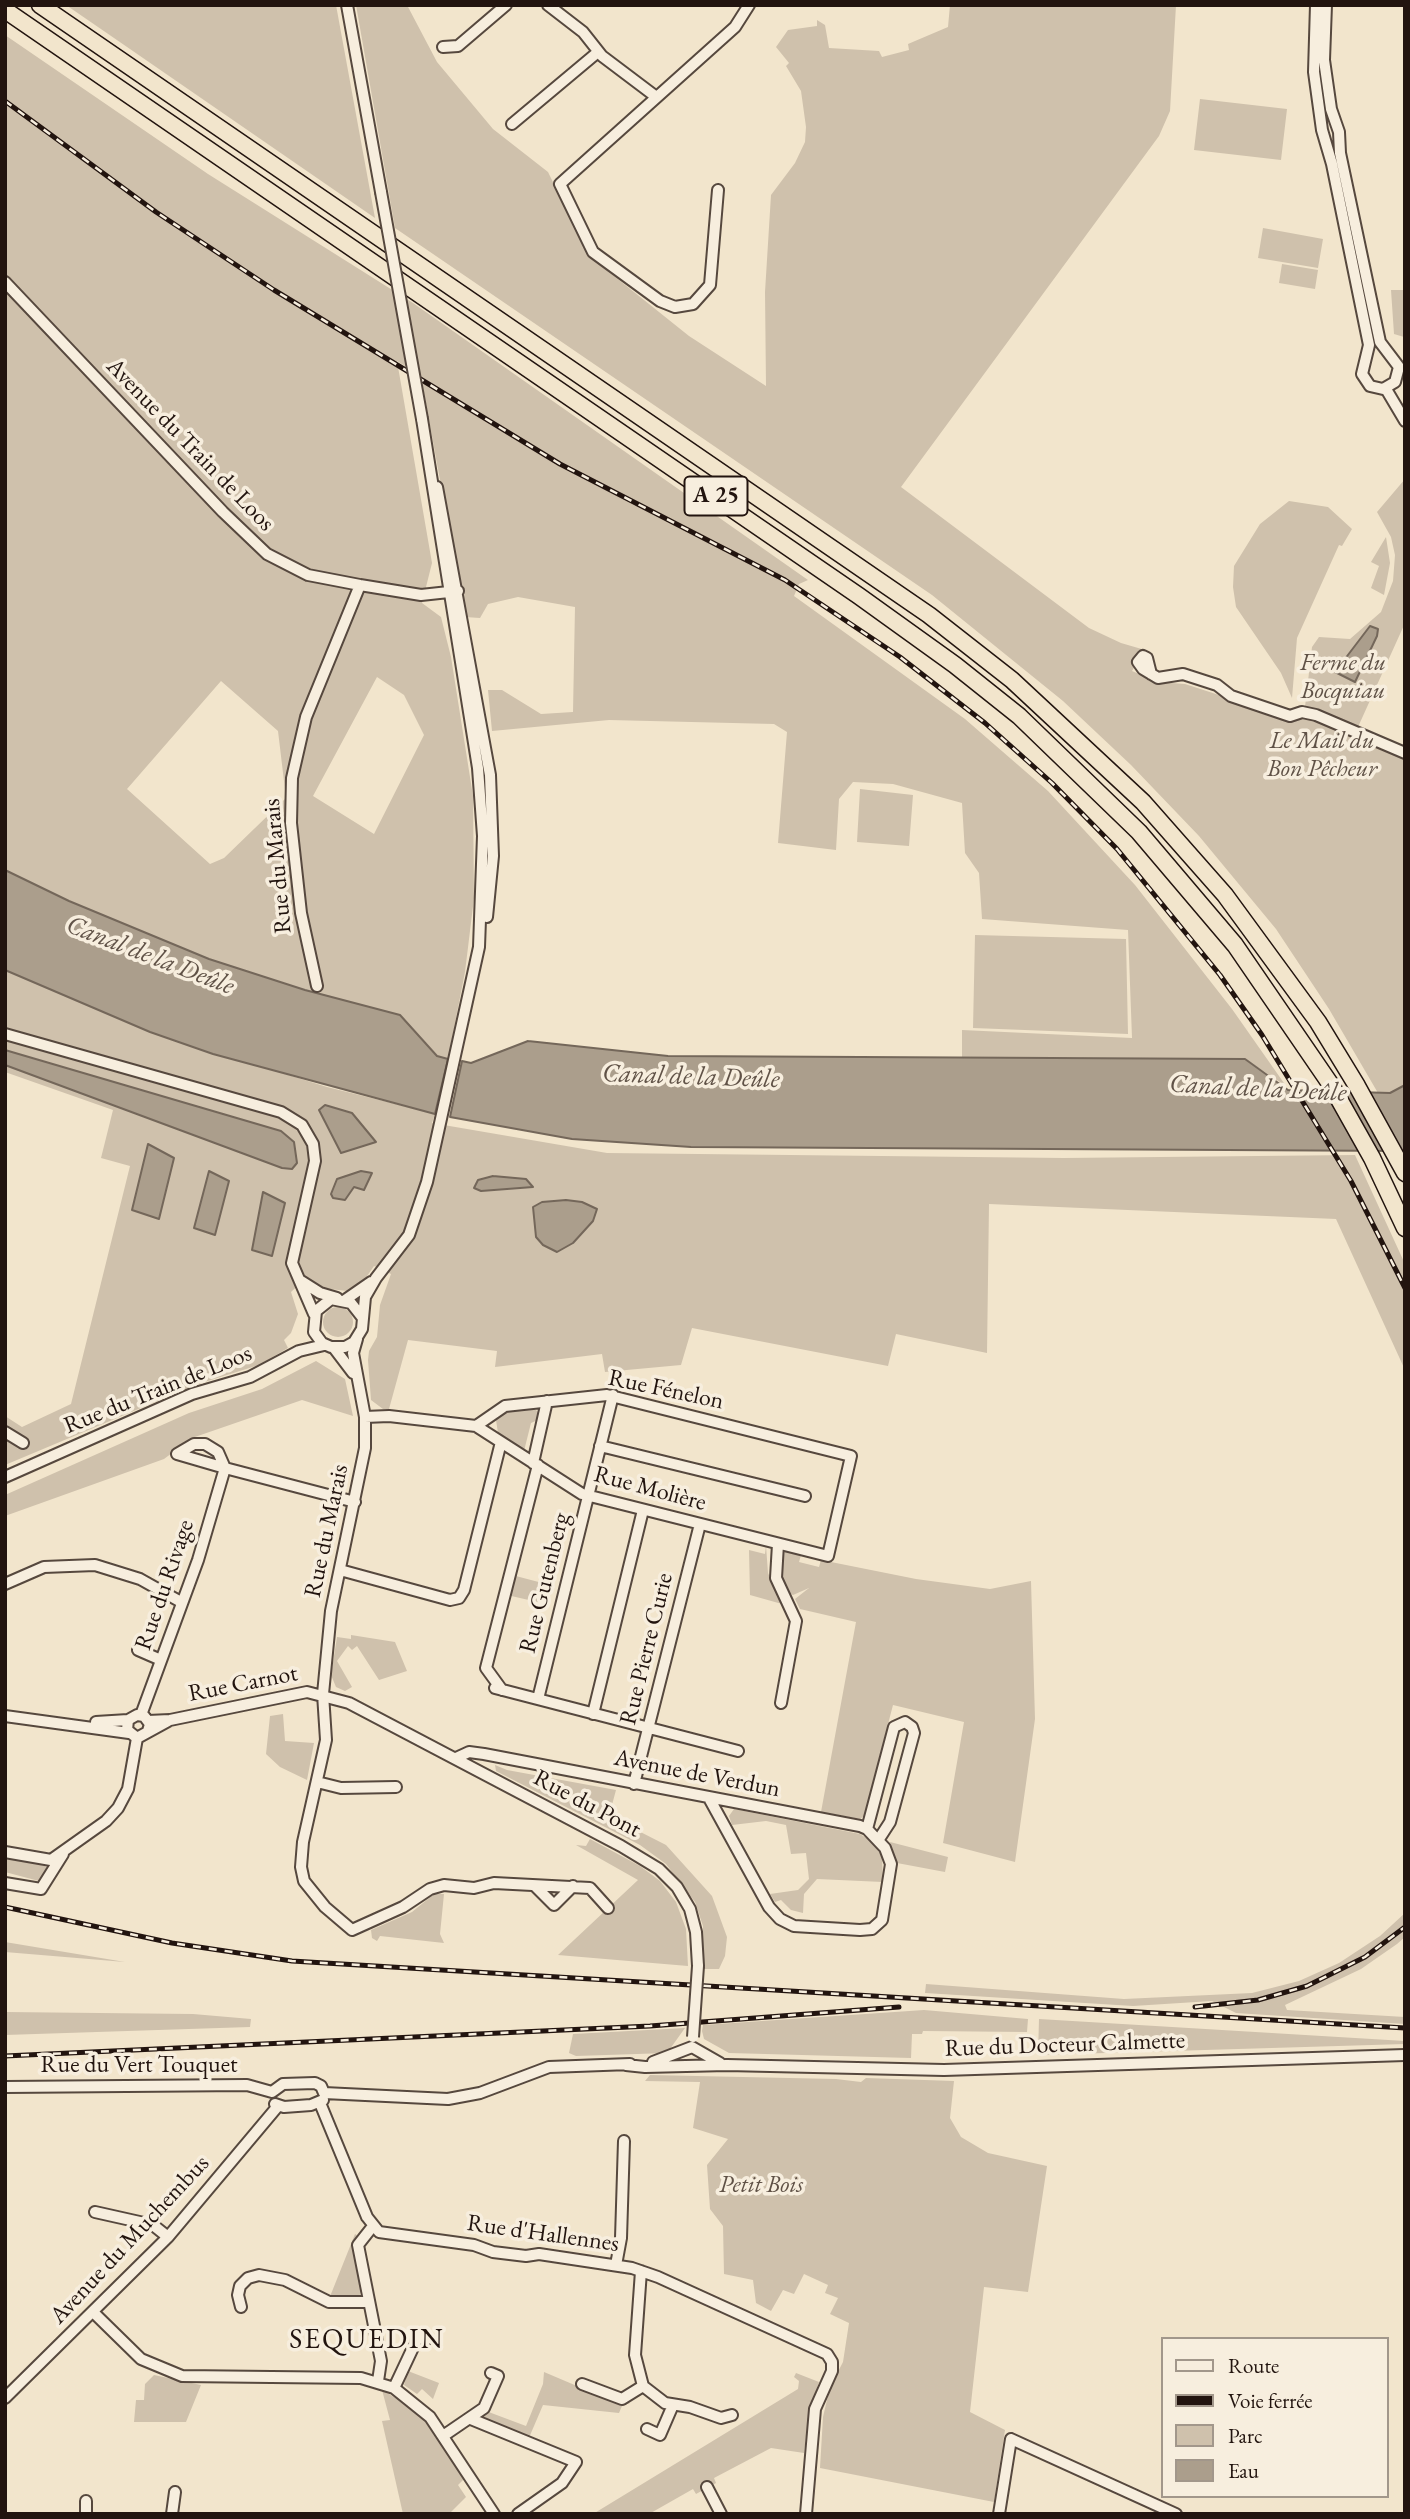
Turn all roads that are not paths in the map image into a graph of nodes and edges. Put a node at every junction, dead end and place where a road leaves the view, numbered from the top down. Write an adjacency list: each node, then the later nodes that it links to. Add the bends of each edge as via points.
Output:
1 (40, 5): 25 (highway, A 25, via 929,615 1012,680 1119,777 1199,864 1296,989)
2 (347, 5): 20 (street, bridge)
3 (506, 5): 9 (street, via 455,48)
4 (548, 5): 10 (street, via 583,32)
5 (749, 5): 11 (street, via 735,27)
6 (1316, 5): 16 (street, via 1315,81 1369,345)
7 (1326, 5): 15 (street, via 1325,64 1331,109 1380,342)
8 (5, 10): 26 (highway, A 25, via 707,490 988,690 1097,788 1173,870 1250,967 1331,1085)
9 (443, 47)
10 (598, 52): 11 (street); 12 (street)
11 (655, 96): 13 (street, via 559,184 593,252 660,302 688,306 711,280)
12 (513, 124)
13 (718, 190)
14 (5, 282): 19 (street, Avenue du Train de Loos, via 259,548 308,575)
15 (1388, 354): 16 (street, via 1376,353); 17 (street, via 1399,372)
16 (1366, 359): 17 (street, via 1362,369 1365,382 1374,389)
17 (1386, 389): 18 (street)
18 (1405, 421)
19 (360, 585): 20 (street, Avenue du Train de Loos, via 421,595); 23 (street, Rue du Marais, via 306,717 292,778 291,824 301,913)
20 (453, 592): 28 (street, via 481,795 479,947 425,1191 409,1235)
21 (1151, 674): 22 (street, via 1162,678 1183,674 1217,685 1231,696 1290,716 1303,712)
22 (1405, 753)
23 (317, 986)
24 (5, 1034): 27 (street, via 281,1112 302,1125 313,1144 315,1161 293,1252)
25 (1401, 1166)
26 (1405, 1228)
27 (299, 1279): 29 (street, via 325,1296); 30 (street)
28 (372, 1282): 29 (street); 31 (street)
29 (341, 1299): 30 (street, via 322,1304); 31 (street, via 354,1305)
30 (314, 1317): 33 (street, via 314,1332); 34 (street, Rue du Train de Loos, via 306,1337)
31 (362, 1317): 32 (street)
32 (357, 1339): 33 (street, via 345,1347); 35 (street, Rue du Marais, via 353,1353)
33 (329, 1346): 34 (street, Rue du Train de Loos, via 307,1348); 35 (street, Rue du Marais)
34 (287, 1357): 45 (street, Rue du Train de Loos)
35 (356, 1378): 38 (street, Rue du Marais)
36 (613, 1395): 37 (street, Rue Fénelon); 43 (street, Rue Gutenberg); 52 (street, Rue Fénelon, via 851,1456)
37 (547, 1401): 39 (street, Rue Fénelon, via 500,1407); 44 (street)
38 (365, 1417): 39 (street); 48 (street, Rue du Marais, via 365,1448)
39 (476, 1426): 41 (street, Rue Molière)
40 (5, 1432): 42 (street)
41 (501, 1441): 44 (street, Rue Molière); 53 (street, via 459,1598 450,1600)
42 (23, 1443)
43 (600, 1446): 46 (street, Rue Gutenberg); 47 (street)
44 (535, 1464): 46 (street, Rue Molière); 59 (street, via 486,1668 498,1689)
45 (5, 1477)
46 (588, 1496): 49 (street, Rue Molière); 59 (street, Rue Gutenberg)
47 (805, 1496)
48 (355, 1502): 53 (street, Rue du Marais); 55 (street, Rue du Rivage, via 225,1468)
49 (643, 1510): 50 (street, Rue Molière); 61 (street)
50 (700, 1524): 51 (street, Rue Molière); 66 (street, Rue Pierre Curie)
51 (778, 1544): 52 (street, Rue Molière); 60 (street, via 776,1578 796,1620)
52 (828, 1556)
53 (340, 1570): 58 (street, Rue du Marais)
54 (5, 1584): 55 (street, via 44,1567 95,1564 140,1579)
55 (181, 1602): 57 (street, Rue du Rivage)
56 (138, 1650): 57 (street)
57 (161, 1660): 65 (street, Rue du Rivage)
58 (323, 1694): 65 (street, Rue Carnot, via 300,1693); 69 (street, Rue du Pont); 72 (street, Rue du Marais, via 326,1740)
59 (538, 1699): 61 (street)
60 (781, 1703)
61 (593, 1714): 66 (street)
62 (5, 1716): 64 (street)
63 (128, 1720): 64 (street); 65 (street); 67 (street)
64 (45, 1721): 67 (street)
65 (146, 1722): 67 (street)
66 (648, 1728): 68 (street); 73 (street, Rue Pierre Curie)
67 (133, 1736): 79 (street, via 134,1766 122,1802 106,1821)
68 (738, 1751)
69 (456, 1758): 70 (street, Avenue de Verdun, via 469,1752); 71 (street, Rue du Pont)
70 (503, 1759): 71 (street, via 492,1760); 73 (street, Avenue de Verdun)
71 (482, 1772): 84 (street, Rue du Pont, bridge, via 659,1869 681,1893 693,1916 698,1966)
72 (317, 1782): 74 (street, via 341,1788); 82 (street, Rue du Marais, via 303,1842 303,1876 313,1895 352,1930 403,1908 434,1887 474,1888 494,1883)
73 (634, 1784): 75 (street, Avenue de Verdun)
74 (396, 1787)
75 (709, 1797): 76 (street, Avenue de Verdun); 77 (street, via 769,1907 794,1926 868,1930 879,1924 891,1871 890,1857)
76 (867, 1829): 77 (street, Avenue de Verdun); 77 (street, via 894,1727 905,1722 915,1733 890,1822)
77 (879, 1839)
78 (5, 1852): 79 (street, via 45,1860)
79 (63, 1853): 80 (street, via 41,1889)
80 (5, 1883)
81 (573, 1886): 82 (street); 82 (street, via 554,1905); 83 (street, via 590,1888)
82 (536, 1887)
83 (608, 1908)
84 (692, 2046): 86 (street, via 656,2062); 87 (street); 88 (street, Rue du Pont, via 700,2057)
85 (1405, 2055): 87 (street, Rue du Docteur Calmette, via 921,2070)
86 (626, 2064): 88 (street); 91 (street, via 549,2067 480,2093 448,2099)
87 (727, 2064): 88 (street, Rue du Docteur Calmette)
88 (692, 2065)
89 (5, 2087): 90 (street, Rue du Vert Touquet, via 247,2085)
90 (272, 2092): 91 (street, Rue du Vert Touquet, via 283,2084 315,2082 321,2086); 92 (street, Rue du Vert Touquet)
91 (322, 2098): 92 (street); 95 (street)
92 (278, 2106): 96 (street, Avenue du Muchembus)
93 (624, 2141): 97 (street)
94 (95, 2213): 96 (street, via 153,2225)
95 (373, 2226): 97 (street, Rue d'Hallennes, via 388,2235 474,2245 493,2252); 99 (street, via 358,2245)
96 (168, 2237): 101 (street, Avenue du Muchembus)
97 (616, 2265): 98 (street, Rue d'Hallennes)
98 (641, 2271): 106 (street, via 635,2355); 122 (street, Rue d'Hallennes, via 827,2354 832,2371 815,2413)
99 (369, 2302): 100 (street, via 329,2302 285,2280 259,2275 240,2286); 104 (street, via 381,2365)
100 (241, 2307)
101 (93, 2312): 104 (street, via 141,2359 182,2376); 108 (street, Avenue du Muchembus)
102 (426, 2340): 107 (street, via 418,2337)
103 (491, 2373): 111 (street, via 498,2376 487,2403)
104 (378, 2381): 107 (street)
105 (582, 2384): 106 (street, via 622,2399)
106 (643, 2386): 109 (street, via 655,2398)
107 (394, 2388): 113 (street, via 418,2405)
108 (5, 2398)
109 (673, 2405): 110 (street, via 721,2418); 112 (street, via 660,2435)
110 (732, 2415)
111 (471, 2419): 113 (street); 120 (street, via 576,2462 562,2483)
112 (647, 2429)
113 (443, 2436): 119 (street)
114 (707, 2487): 121 (street)
115 (175, 2492): 118 (street)
116 (86, 2501): 117 (street)
117 (86, 2514)
118 (172, 2514)
119 (494, 2514)
120 (518, 2514)
121 (721, 2514)
122 (806, 2514)
123 (999, 2514): 124 (street, via 1011,2439)
124 (1176, 2514)

